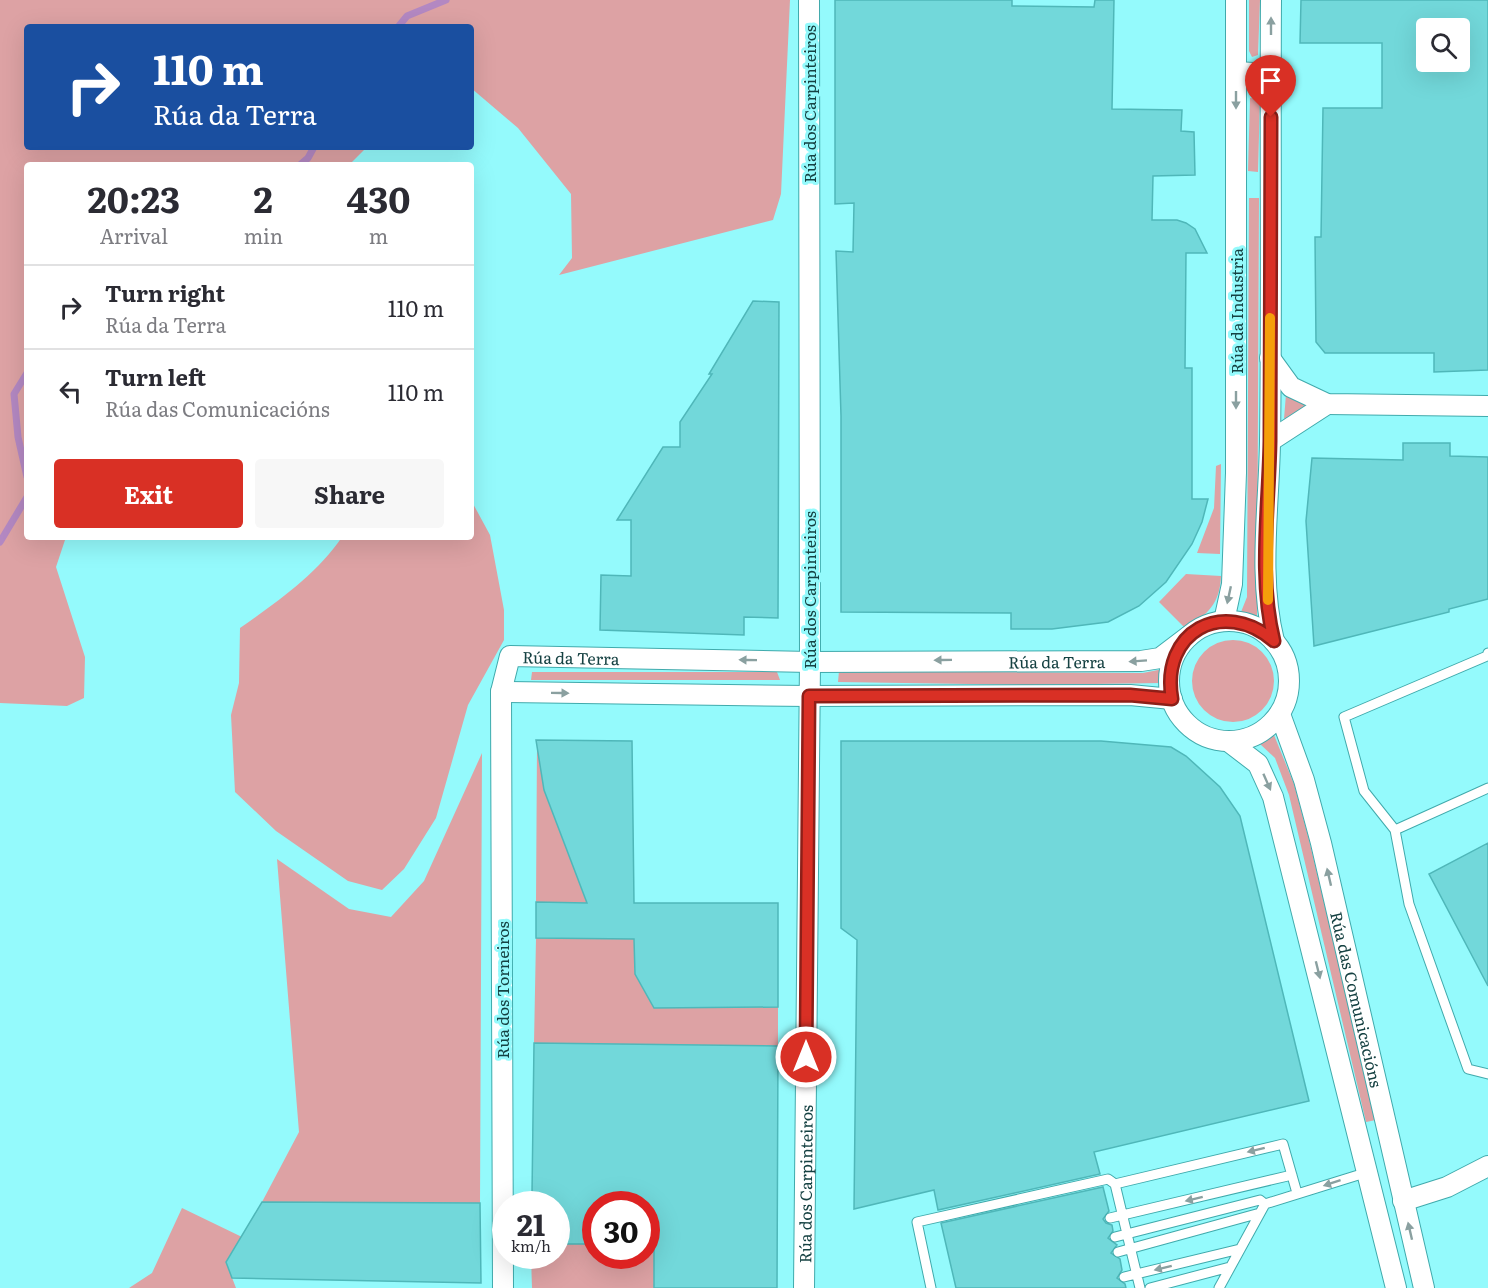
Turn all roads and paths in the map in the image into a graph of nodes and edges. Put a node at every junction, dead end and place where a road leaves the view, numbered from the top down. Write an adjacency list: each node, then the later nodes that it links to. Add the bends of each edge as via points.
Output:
1 (809, 0): 16 (street, Rúa dos Carpinteiros)
2 (1236, 0): 4 (street, Rúa da Industria)
3 (1271, 0): 5 (street, Rúa da Industria, one-way to 3)
4 (1236, 72): 5 (street); 6 (street, Rúa da Industria, one-way to 6)
5 (1271, 74): 7 (street, Rúa da Industria)
6 (1236, 183): 7 (street); 12 (street, Rúa da Industria, one-way to 12, via 1236,484 1232,584)
7 (1270, 183): 8 (street, Rúa da Industria)
8 (1270, 358): 9 (street, via 1291,387); 11 (street, Rúa da Industria)
9 (1327, 404): 10 (street); 11 (street)
10 (1488, 406)
11 (1270, 441): 14 (street, Rúa da Industria, via 1266,564 1269,622)
12 (1224, 621): 13 (street, Rúa das Comunicacións, via 1211,623); 14 (street, via 1260,629)
13 (1189, 636): 16 (street, Rúa da Terra, one-way to 16, via 1160,658 1141,661); 19 (street, Rúa das Comunicacións, via 1171,665)
14 (1274, 641): 20 (street, via 1285,658 1289,676)
15 (1488, 656): 23 (lane, via 1344,717 1364,791)
16 (810, 662): 17 (street, Rúa da Terra, one-way to 17, via 510,656); 18 (street, Rúa dos Carpinteiros)
17 (501, 692): 18 (street, Rúa da Terra, one-way to 18); 43 (street, Rúa dos Torneiros)
18 (809, 696): 19 (street, Rúa da Terra, via 1130,695); 44 (street, Rúa dos Carpinteiros)
19 (1172, 699): 21 (street, Rúa das Comunicacións, via 1184,721 1204,735)
20 (1280, 714): 21 (street, via 1266,729 1248,738); 30 (street, Rúa das Comunicacións, one-way to 20, via 1320,843 1304,780)
21 (1228, 741): 26 (street, Rúa das Comunicacións, one-way to 26, via 1258,764 1273,797)
22 (1488, 788): 23 (lane)
23 (1395, 830): 24 (lane, via 1409,904 1468,1070)
24 (1488, 1074)
25 (1488, 1166): 30 (street, via 1447,1187)
26 (1368, 1172): 29 (lane, one-way to 29); 49 (street, Rúa das Comunicacións)
27 (1292, 1175): 28 (lane, one-way to 28, via 1283,1144); 29 (lane); 32 (lane, one-way to 32)
28 (1115, 1184): 32 (lane); 45 (lane, via 1108,1179 1098,1180 917,1222)
29 (1297, 1193): 31 (lane)
30 (1403, 1201): 42 (street, Rúa das Comunicacións, one-way to 30)
31 (1263, 1208): 34 (lane, via 1260,1200); 36 (lane); 37 (lane)
32 (1122, 1216): 33 (lane); 34 (lane)
33 (1110, 1218)
34 (1127, 1234): 35 (lane); 36 (lane)
35 (1115, 1237)
36 (1130, 1249): 38 (lane); 40 (lane)
37 (1240, 1249): 39 (lane); 40 (lane, one-way to 40)
38 (1118, 1252)
39 (1230, 1267): 47 (lane); 48 (lane)
40 (1137, 1274): 41 (lane); 46 (lane)
41 (1124, 1277)
42 (1425, 1284)
43 (503, 1288)
44 (804, 1288)
45 (931, 1288)
46 (1140, 1288)
47 (1150, 1288)
48 (1219, 1288)
49 (1396, 1288)

